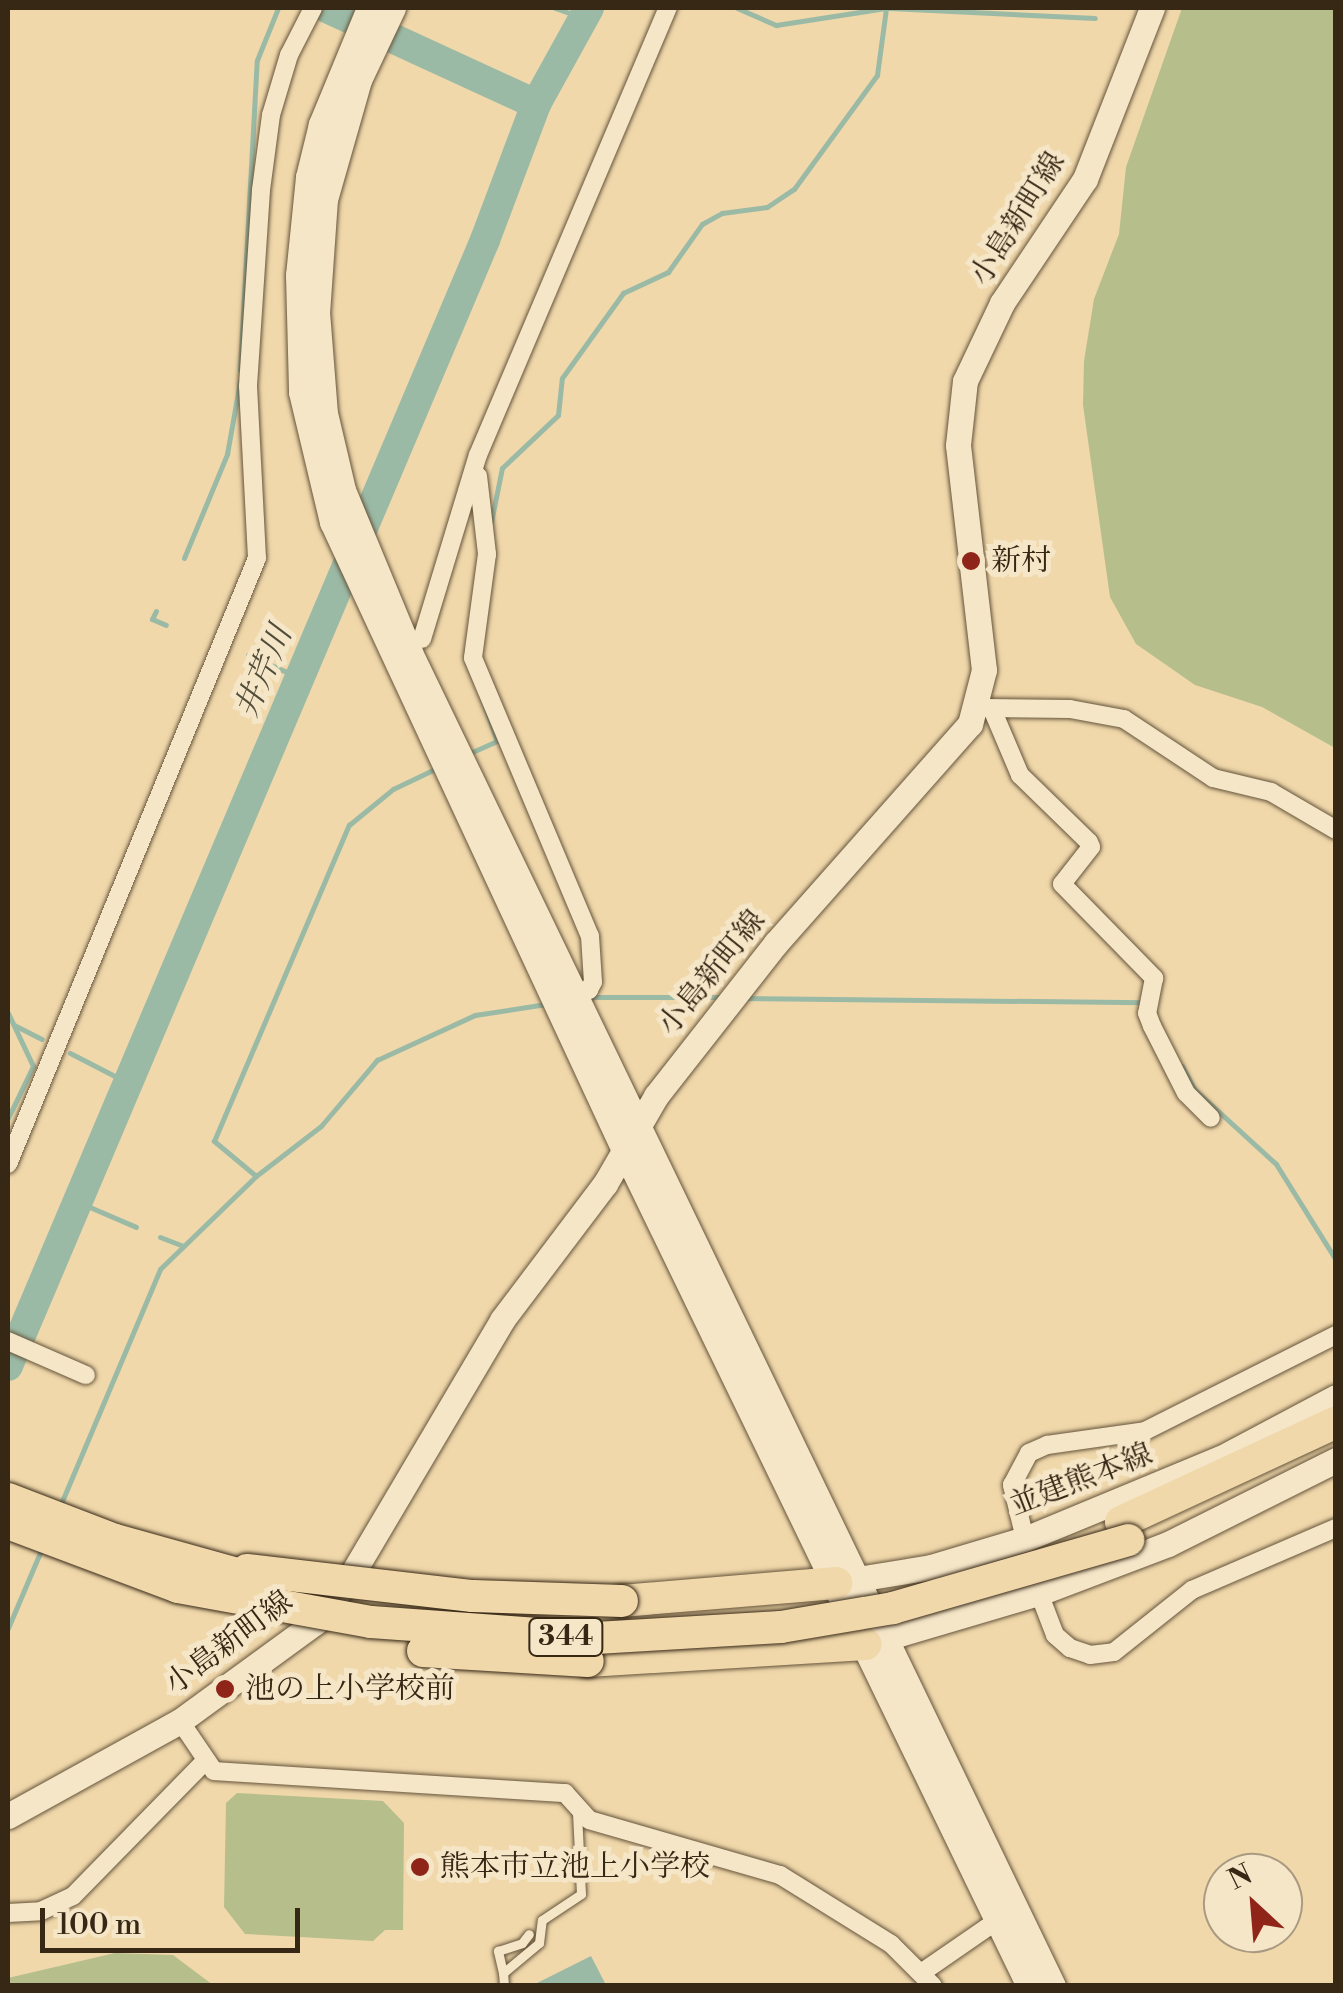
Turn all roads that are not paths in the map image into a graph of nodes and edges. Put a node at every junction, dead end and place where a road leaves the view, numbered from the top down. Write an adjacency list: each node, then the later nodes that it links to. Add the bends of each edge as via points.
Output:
1 (369, 8): 6 (main road)
2 (393, 8): 6 (main road)
3 (668, 8): 7 (street)
4 (1152, 8): 9 (main road, 小島新町線, via 1085,180 1002,303 965,381 958,445)
5 (312, 10): 15 (street, via 288,55 271,115 262,190 248,386 257,558)
6 (360, 48): 8 (main road, via 308,177 296,318 332,522)
7 (478, 455): 8 (street); 11 (street, via 488,554 473,658 583,912 593,982 589,990)
8 (413, 661): 11 (main road)
9 (984, 708): 10 (street, via 1070,709 1124,719 1213,778 1271,792); 12 (street, via 1020,775 1091,847 1062,884 1154,978 1147,1013 1152,1026 1186,1093); 13 (main road, 小島新町線, via 742,984)
10 (1336, 830)
11 (563, 993): 13 (main road); 14 (main road)
12 (1211, 1118)
13 (639, 1126): 14 (main road, 小島新町線); 29 (main road)
14 (624, 1150): 29 (main road); 33 (main road, 小島新町線, via 502,1320 352,1574 316,1622)
15 (8, 1164)
16 (1336, 1335): 27 (street, via 1145,1432 1047,1444 1030,1453 1012,1485)
17 (8, 1341): 18 (street)
18 (86, 1375)
19 (1336, 1397): 27 (main road, 並建熊本線, via 1221,1458)
20 (1336, 1422): 26 (highway, 344)
21 (1336, 1442): 26 (highway, 344)
22 (1336, 1460): 30 (main road, via 1168,1544)
23 (8, 1499): 28 (highway, 344, bridge)
24 (8, 1523): 28 (highway, 344, bridge)
25 (1336, 1528): 30 (street, via 1192,1590 1114,1652 1090,1656 1070,1648 1055,1634)
26 (1124, 1531): 28 (highway, 344, bridge, via 890,1590 663,1619 444,1614)
27 (1025, 1539): 29 (main road, 並建熊本線, via 930,1567)
28 (183, 1575): 29 (highway, bridge, via 622,1600); 31 (highway, bridge, via 343,1638 588,1661)
29 (847, 1580): 31 (main road)
30 (1038, 1592): 31 (main road)
31 (876, 1640): 32 (main road)
32 (907, 1705): 38 (main road); 44 (main road)
33 (180, 1722): 34 (street); 36 (main road, 小島新町線)
34 (204, 1762): 35 (street, via 214,1771 548,1790 565,1793); 37 (street, via 72,1896 41,1911)
35 (577, 1813): 40 (lane, via 581,1894 542,1920 539,1943); 41 (street, via 780,1875)
36 (8, 1816)
37 (8, 1914)
38 (998, 1920): 41 (street); 43 (main road)
39 (529, 1934): 40 (lane, via 522,1944 498,1951)
40 (503, 1973): 42 (lane)
41 (928, 1978)
42 (504, 1986)
43 (1029, 1986)
44 (1052, 1986)

